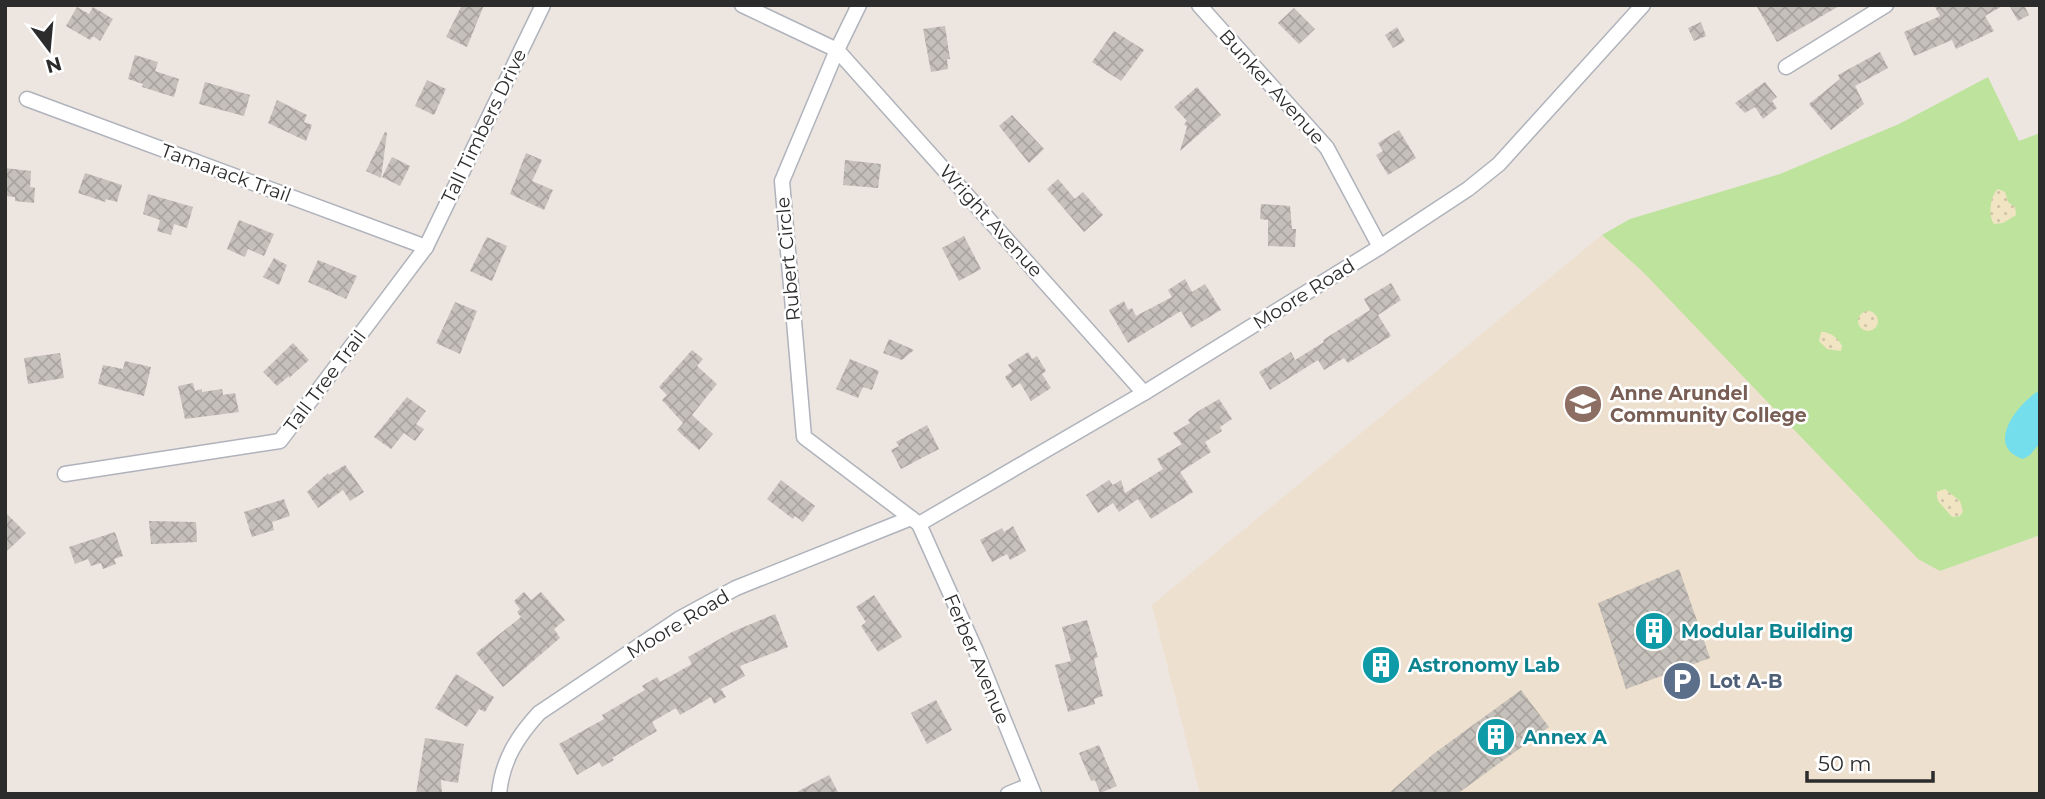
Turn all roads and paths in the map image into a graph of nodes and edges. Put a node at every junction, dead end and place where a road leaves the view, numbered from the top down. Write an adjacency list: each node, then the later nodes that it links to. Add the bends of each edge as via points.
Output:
1 (543, 5): 10 (street, Tall Timbers Drive)
2 (742, 5): 7 (street)
3 (859, 5): 7 (street, Rubert Circle)
4 (1199, 5): 11 (street, Bunker Avenue, via 1327,148)
5 (1643, 5): 11 (street, Moore Road, via 1499,164)
6 (1886, 5): 8 (street)
7 (837, 50): 12 (street, Wright Avenue); 14 (street, Rubert Circle, via 782,180 804,437)
8 (1786, 67)
9 (27, 99): 10 (street, Tamarack Trail)
10 (426, 247): 13 (street, Tall Tree Trail, via 280,441)
11 (1380, 247): 12 (street, Moore Road)
12 (1144, 393): 14 (street, Moore Road)
13 (65, 474)
14 (915, 521): 15 (street, Ferber Avenue, via 976,651); 16 (street, Moore Road, via 736,588 679,619 539,713 512,747)
15 (1032, 790): 17 (street)
16 (499, 794)
17 (1008, 794)

